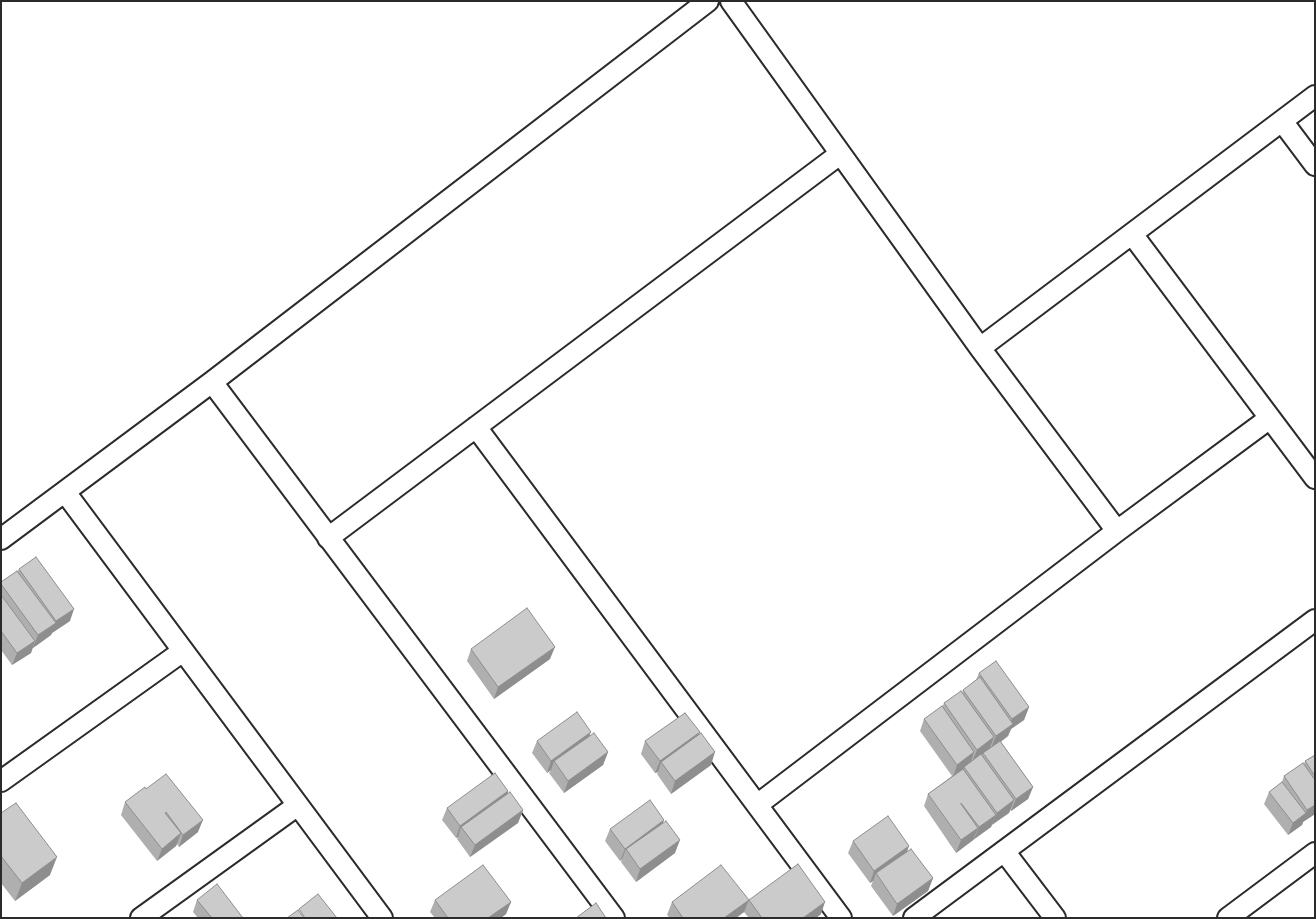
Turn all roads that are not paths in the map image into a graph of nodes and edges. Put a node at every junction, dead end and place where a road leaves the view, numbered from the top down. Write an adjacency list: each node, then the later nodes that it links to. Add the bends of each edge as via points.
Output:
1 (708, 1): 9 (street)
2 (731, 1): 5 (street)
3 (1315, 96): 4 (street)
4 (1282, 121): 6 (street); 7 (street)
5 (840, 154): 8 (street); 11 (street)
6 (1315, 165)
7 (1132, 234): 8 (street); 10 (street)
8 (980, 348): 14 (street)
9 (212, 382): 13 (street); 15 (street)
10 (1270, 418): 12 (street); 14 (street)
11 (476, 427): 15 (street); 20 (street)
12 (1315, 478)
13 (65, 492): 16 (street); 18 (street)
14 (1117, 531): 20 (street)
15 (328, 538): 26 (street)
16 (1, 539)
17 (1315, 620): 22 (street)
18 (183, 651): 19 (street); 21 (street)
19 (1, 781)
20 (757, 805): 27 (street)
21 (298, 806): 24 (street); 25 (street)
22 (1004, 851): 28 (street); 29 (street)
23 (1315, 853): 30 (street)
24 (141, 918)
25 (382, 918)
26 (614, 918)
27 (841, 918)
28 (914, 918)
29 (1054, 918)
30 (1228, 918)

